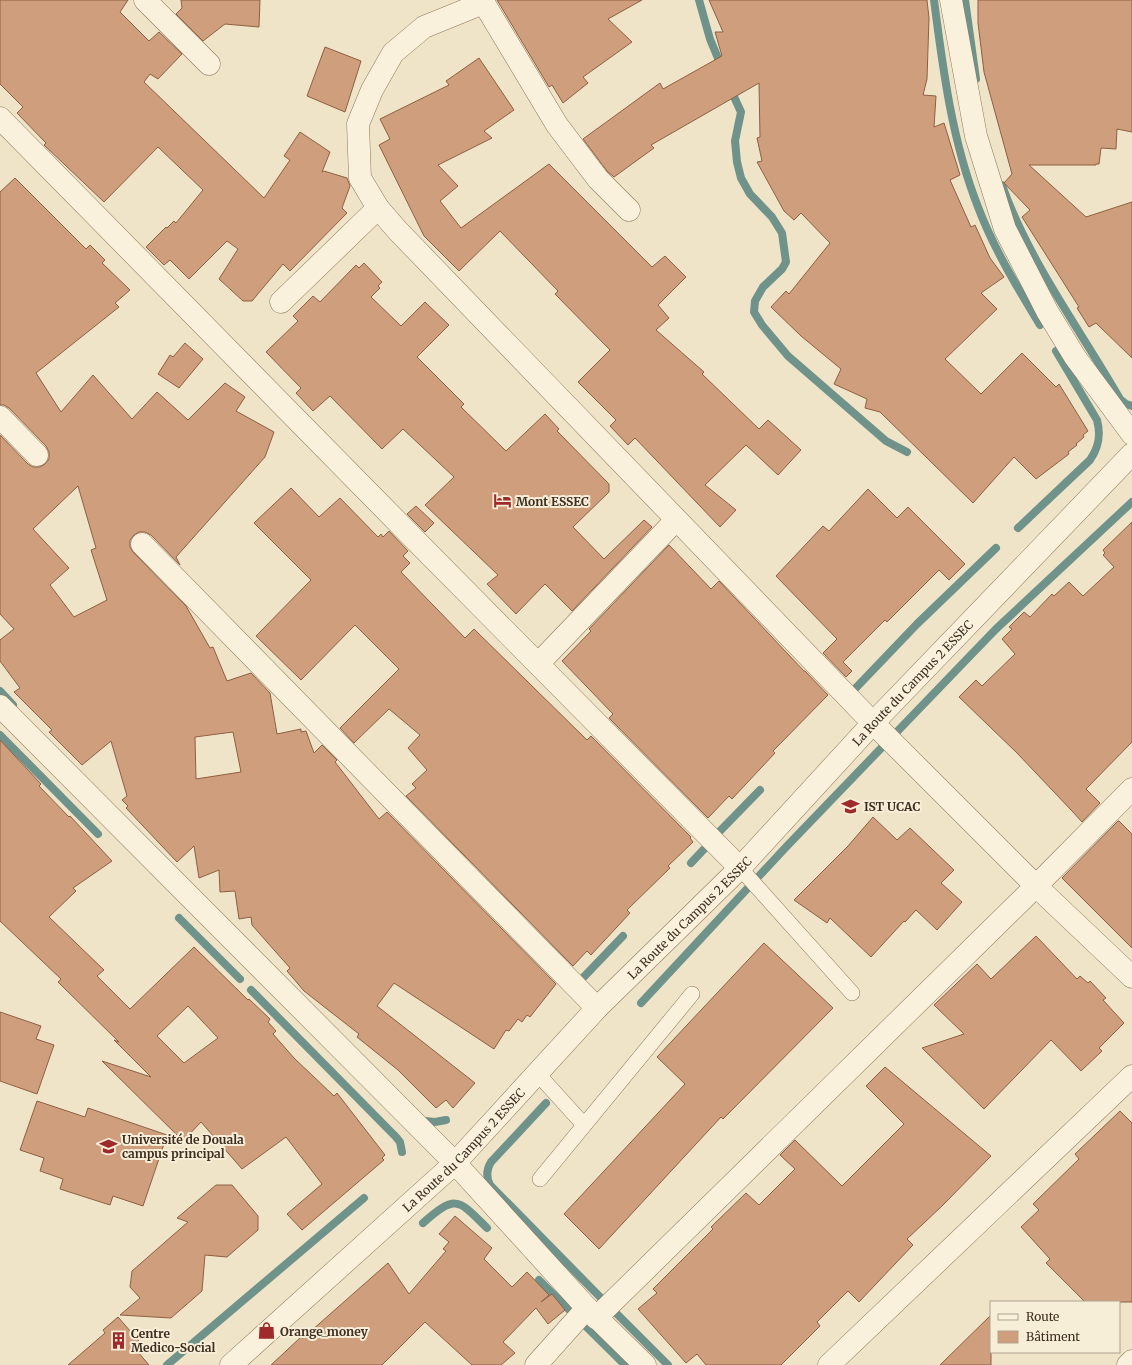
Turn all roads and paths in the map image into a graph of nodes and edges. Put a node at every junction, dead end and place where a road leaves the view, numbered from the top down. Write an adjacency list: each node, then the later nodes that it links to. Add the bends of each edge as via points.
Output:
1 (145, 0): 4 (street)
2 (950, 0): 10 (street, via 976,136 1004,229 1074,357)
3 (482, 1): 6 (street, via 424,27 393,53 372,90 358,124 360,178); 7 (street, via 556,125 598,179)
4 (209, 64)
5 (0, 118): 15 (street)
6 (378, 208): 8 (street); 13 (street)
7 (629, 210)
8 (281, 302)
9 (0, 418): 12 (street)
10 (1132, 434)
11 (1132, 454): 17 (street, La Route du Campus 2 ESSEC)
12 (37, 455)
13 (676, 520): 15 (street); 17 (street)
14 (142, 544): 24 (street)
15 (538, 664): 19 (street)
16 (0, 706): 28 (street)
17 (873, 724): 19 (street, La Route du Campus 2 ESSEC); 20 (street)
18 (1132, 789): 20 (street)
19 (740, 868): 22 (lane); 24 (street, La Route du Campus 2 ESSEC)
20 (1036, 886): 21 (street); 30 (street)
21 (1132, 977)
22 (852, 993)
23 (692, 994): 27 (lane)
24 (597, 1008): 25 (street, La Route du Campus 2 ESSEC)
25 (537, 1074): 27 (lane); 28 (street, La Route du Campus 2 ESSEC)
26 (1132, 1076): 35 (street)
27 (584, 1125): 29 (lane)
28 (455, 1163): 30 (street); 32 (street, La Route du Campus 2 ESSEC)
29 (540, 1179)
30 (591, 1313): 33 (street); 34 (street)
31 (1132, 1362): 36 (street)
32 (231, 1365)
33 (536, 1365)
34 (645, 1365)
35 (829, 1365)
36 (1128, 1365)

